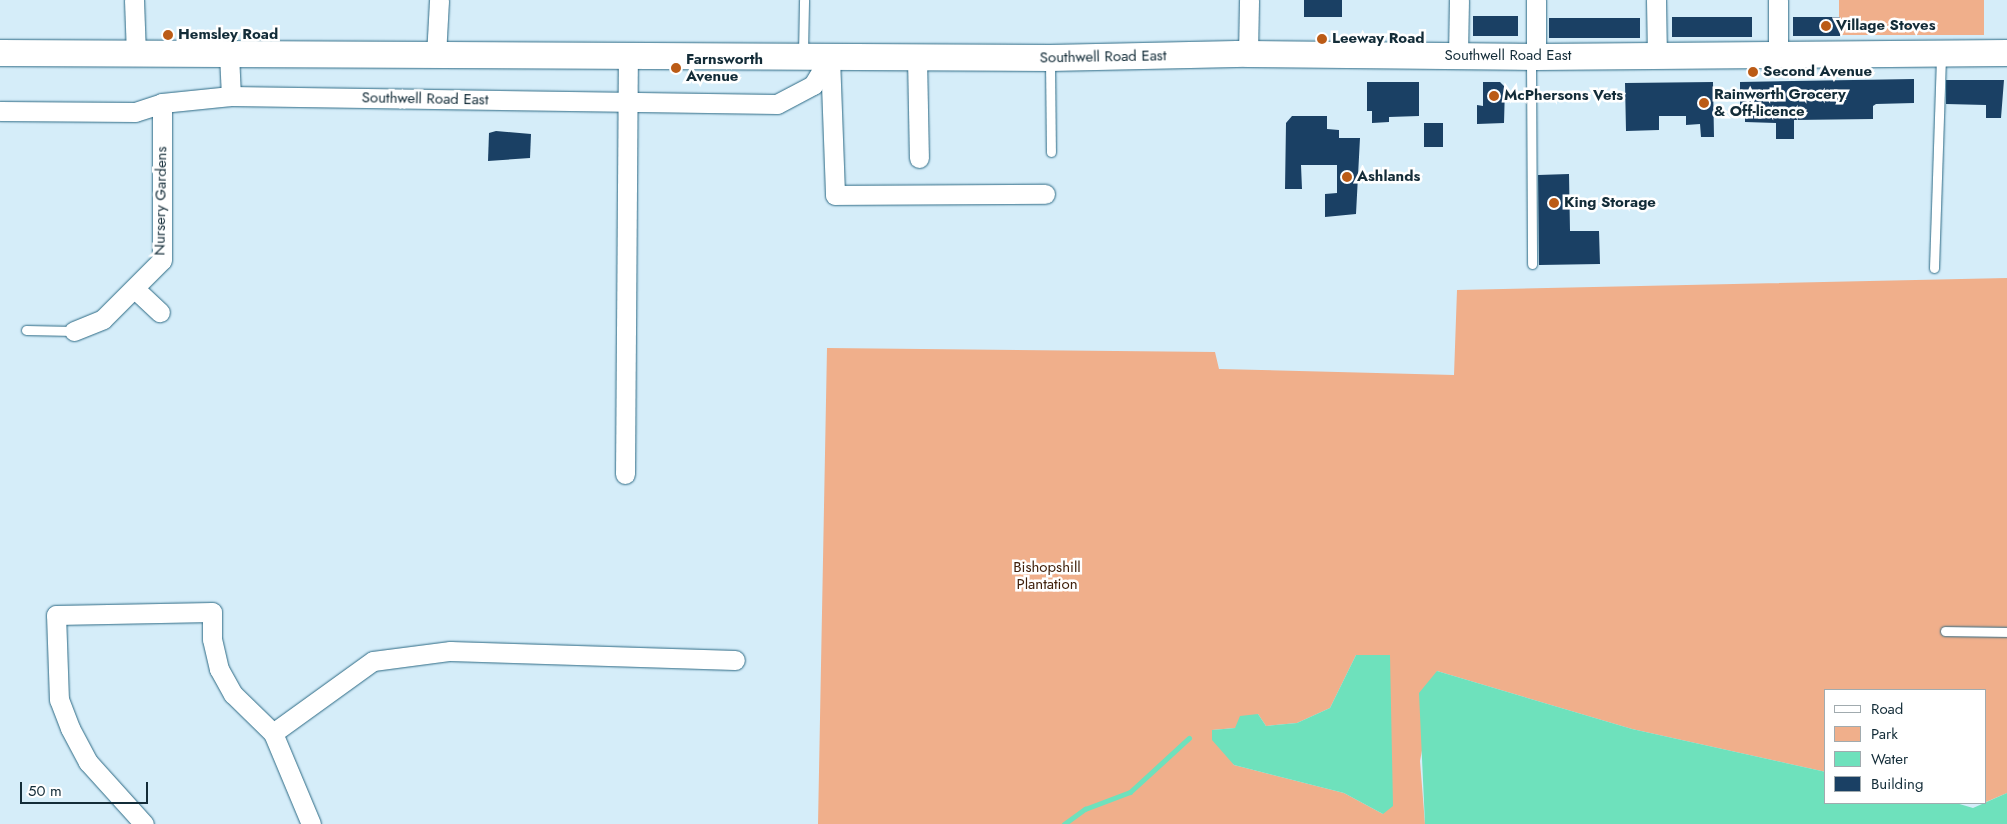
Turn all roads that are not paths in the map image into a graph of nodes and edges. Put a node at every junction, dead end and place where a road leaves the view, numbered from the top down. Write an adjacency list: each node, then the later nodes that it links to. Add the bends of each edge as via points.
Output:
1 (134, 0): 10 (street)
2 (439, 0): 15 (street)
3 (804, 0): 20 (lane)
4 (1248, 0): 12 (street)
5 (1459, 0): 16 (street)
6 (1536, 0): 23 (street)
7 (1656, 0): 17 (street)
8 (1778, 0): 18 (street)
9 (0, 54): 10 (main road, Southwell Road East)
10 (136, 54): 11 (main road, Southwell Road East)
11 (229, 54): 15 (main road, Southwell Road East); 25 (street)
12 (1248, 54): 16 (main road, Southwell Road East); 24 (main road, Southwell Road East)
13 (1941, 54): 14 (main road, Southwell Road East); 18 (main road, Southwell Road East); 33 (lane)
14 (2007, 54)
15 (436, 56): 19 (main road, Southwell Road East)
16 (1458, 56): 23 (main road, Southwell Road East)
17 (1657, 56): 18 (main road, Southwell Road East); 23 (main road, Southwell Road East)
18 (1778, 56)
19 (628, 57): 20 (main road, Southwell Road East); 26 (street)
20 (803, 57): 21 (main road, Southwell Road East)
21 (830, 57): 22 (main road, Southwell Road East); 26 (street, Southwell Road East, via 813,85 777,104); 31 (street, via 835,195)
22 (918, 57): 24 (main road, Southwell Road East); 30 (street)
23 (1533, 57): 32 (lane)
24 (1050, 58): 29 (lane)
25 (231, 96): 26 (street, Southwell Road East); 27 (street, Southwell Road East)
26 (628, 102): 38 (street)
27 (162, 103): 28 (street, Southwell Road East, via 135,112); 34 (street, Nursery Gardens, via 162,260)
28 (0, 112)
29 (1051, 152)
30 (919, 158)
31 (1044, 194)
32 (1532, 264)
33 (1934, 268)
34 (135, 289): 35 (street); 37 (street, Nursery Gardens, via 103,320)
35 (160, 312)
36 (26, 330): 37 (lane, Nursery Gardens)
37 (74, 331)
38 (625, 474)
39 (1945, 631): 40 (lane)
40 (2007, 632)
41 (735, 660): 42 (street, via 450,651 373,661)
42 (273, 734): 43 (street, via 233,694 219,669 212,639 212,612 56,615 59,700 70,728 88,762); 44 (street)
43 (144, 824)
44 (311, 824)

